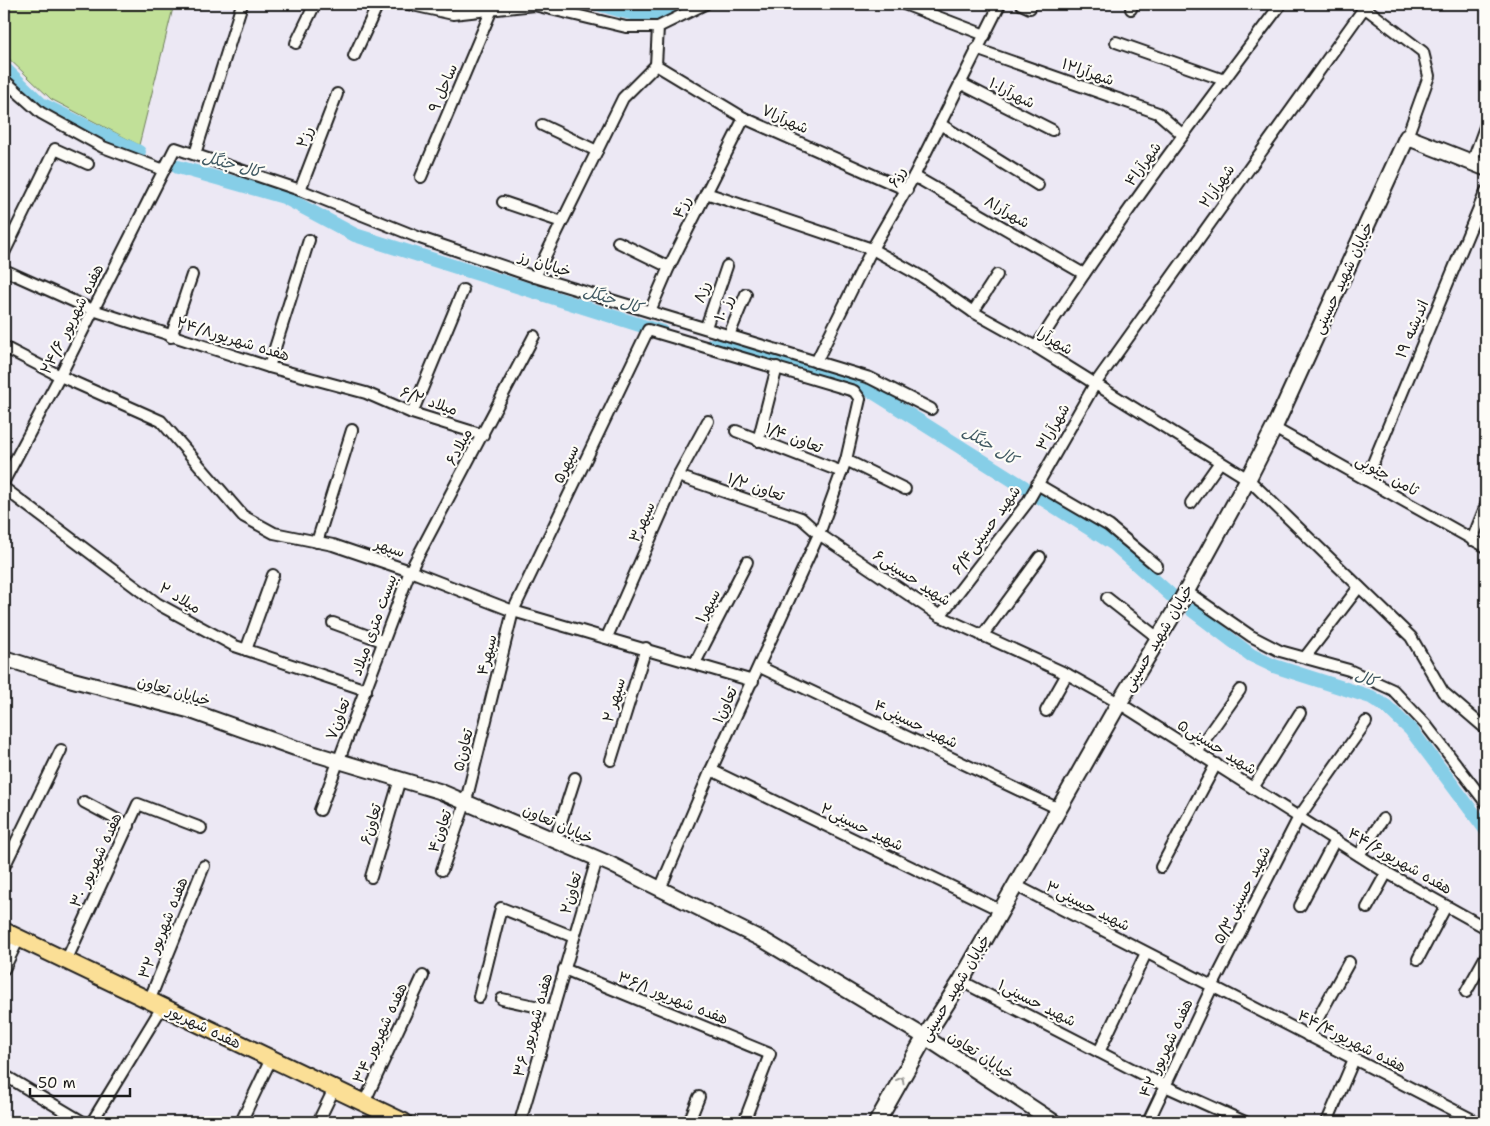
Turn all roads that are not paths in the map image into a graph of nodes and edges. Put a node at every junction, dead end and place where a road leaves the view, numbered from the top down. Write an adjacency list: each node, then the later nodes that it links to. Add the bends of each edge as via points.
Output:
1 (242, 4): 30 (street)
2 (314, 4): 14 (street)
3 (378, 4): 16 (street)
4 (408, 4): 10 (street, via 453,14)
5 (705, 4): 11 (street)
6 (904, 4): 12 (street)
7 (1000, 4): 12 (street, رز۶)
8 (1281, 4): 19 (street, شهرآرا۴)
9 (1364, 5): 28 (street, via 1422,52 1429,76); 69 (street, شهرآرا۲)
10 (492, 9): 11 (street, via 534,5 626,27); 35 (street, ساحل ۹)
11 (658, 27): 17 (street)
12 (985, 35): 15 (street, رز۶)
13 (1116, 42): 19 (street)
14 (296, 43)
15 (976, 49): 20 (street, رز۶); 27 (street, شهرآرا۱۲, via 1158,113)
16 (354, 56)
17 (656, 65): 22 (street, شهرآرا۷); 29 (street, via 623,98)
18 (4, 80): 33 (street, via 41,113 103,146)
19 (1224, 80): 27 (street, شهرآرا۴)
20 (960, 83): 23 (street, رز۶); 26 (street, شهرآرا۱۰)
21 (337, 94): 37 (street, رز۲)
22 (744, 118): 38 (street, شهرآرا۷); 40 (street, رز۴)
23 (940, 124): 34 (street, رز۶); 36 (street)
24 (1486, 124): 32 (street)
25 (542, 125): 29 (street)
26 (1052, 130)
27 (1183, 135): 50 (street, شهرآرا۴)
28 (1407, 137): 32 (main road); 74 (main road, خیابان شهید حسینی)
29 (597, 152): 42 (street)
30 (195, 154): 33 (street, خیابان رز, via 175,148); 37 (street, خیابان رز)
31 (88, 164): 46 (street, via 55,149)
32 (1479, 165)
33 (164, 170): 56 (street, هفده شهریور ۲۴/۶)
34 (914, 176): 38 (street, رز۶); 50 (street, شهرآرا۸)
35 (421, 177)
36 (1038, 185)
37 (300, 190): 53 (street, خیابان رز, via 420,238)
38 (907, 190): 45 (street, رز۶)
39 (1486, 191): 84 (street, اندیشه ۱۹)
40 (706, 192): 45 (street, شهرآرا); 48 (street, رز۴)
41 (503, 202): 42 (street)
42 (562, 222): 53 (street)
43 (309, 240): 66 (street)
44 (618, 242): 48 (street)
45 (872, 249): 58 (street, شهرآرا, via 924,278); 65 (street, رز۶)
46 (4, 254)
47 (727, 266): 59 (street, رز۸)
48 (669, 267): 57 (street, رز۴)
49 (4, 270): 56 (street, هفده شهریور۲۴/۸)
50 (1084, 274): 64 (street, شهرآرا۴)
51 (192, 275): 62 (street)
52 (998, 275): 58 (street)
53 (535, 277): 57 (street, خیابان رز)
54 (463, 290): 72 (street)
55 (746, 294): 60 (street, رز ۱۰)
56 (93, 310): 62 (street, هفده شهریور۲۴/۸); 68 (street, هفده شهریور ۲۴/۶)
57 (650, 311): 59 (street, خیابان رز)
58 (973, 312): 64 (street, شهرآرا)
59 (706, 327): 60 (street, خیابان رز)
60 (729, 334): 65 (street, خیابان رز)
61 (534, 336): 77 (street, میلاد۶)
62 (171, 337): 66 (street, هفده شهریور۲۴/۸)
63 (4, 346): 68 (street, سپهر)
64 (1036, 347): 69 (street, شهرآرا)
65 (816, 362): 71 (street, خیابان رز, via 870,378)
66 (269, 367): 70 (street, هفده شهریور۲۴/۸)
67 (777, 367): 78 (street); 79 (street, via 854,391 860,399); 103 (street, سپهر۵, via 646,330)
68 (60, 376): 85 (street, هفده شهریور ۲۴/۶); 93 (street, سپهر, via 161,421 243,516 274,533)
69 (1095, 384): 80 (street, شهرآرا); 86 (street, شهرآرا۳)
70 (366, 393): 72 (street, میلاد ۶/۲)
71 (931, 409)
72 (412, 413): 77 (street, میلاد ۶/۲)
73 (708, 422): 82 (street, سپهر۳)
74 (1274, 428): 83 (main road, خیابان شهید حسینی); 84 (street, ثامن جنوبی)
75 (352, 430): 93 (street)
76 (736, 431): 78 (street, تعاون ۱/۴)
77 (483, 435): 98 (street, میلاد۶)
78 (758, 441): 81 (street, تعاون ۱/۴)
79 (846, 460): 81 (street); 88 (street)
80 (1220, 462): 83 (street, شهرآرا); 89 (street)
81 (842, 472): 91 (street)
82 (678, 476): 91 (street, تعاون ۱/۲, via 801,518); 107 (street, سپهر۳)
83 (1248, 479): 100 (street, شهرآرا); 101 (main road, خیابان شهید حسینی)
84 (1366, 480): 92 (street, ثامن جنوبی)
85 (4, 481)
86 (1037, 484): 97 (street, via 1109,526); 104 (street, شهید حسینی۶/۴, via 1027,503)
87 (4, 488): 111 (street, میلاد ۲, via 158,604)
88 (905, 489)
89 (1191, 503)
90 (1486, 506): 92 (street)
91 (819, 534): 104 (street, شهید حسینی۶); 115 (street, تعاون۱)
92 (1472, 540): 94 (street, ثامن جنوبی)
93 (317, 542): 98 (street, سپهر)
94 (1486, 547)
95 (1040, 557): 106 (street)
96 (748, 562): 114 (street, سپهر۱)
97 (1157, 566)
98 (410, 571): 103 (street, سپهر); 109 (street, بیست متری میلاد)
99 (274, 575): 111 (street)
100 (1359, 587): 112 (street); 125 (street, شهرآرا, via 1411,637 1443,692)
101 (1186, 592): 108 (main road, خیابان شهید حسینی); 112 (street, via 1251,636 1280,650)
102 (1108, 598): 108 (street)
103 (513, 611): 107 (street, سپهر); 121 (street, سپهر۴)
104 (940, 616): 106 (street, شهید حسینی۶)
105 (333, 623): 109 (street)
106 (982, 636): 116 (street, شهید حسینی۶)
107 (607, 637): 110 (street, سپهر)
108 (1158, 638): 120 (main road, خیابان شهید حسینی)
109 (382, 641): 118 (street, بیست متری میلاد)
110 (646, 648): 114 (street, سپهر); 129 (street, سپهر ۲)
111 (246, 650): 118 (street, میلاد ۲)
112 (1306, 656): 137 (street, via 1349,670 1393,690 1426,726)
113 (4, 658): 128 (street, خیابان تعاون, via 69,679 188,710)
114 (695, 663): 117 (street, سپهر)
115 (760, 666): 117 (street, تعاون۱); 138 (street, شهید حسینی۴)
116 (1067, 674): 120 (street, شهید حسینی۶); 122 (street)
117 (753, 681): 131 (street, تعاون۱)
118 (366, 690): 128 (street, تعاون۷)
119 (1240, 690): 127 (street)
120 (1119, 702): 127 (street, شهید حسینی۵); 138 (main road, خیابان شهید حسینی)
121 (490, 706): 135 (street, تعاون۵)
122 (1046, 711)
123 (1300, 713): 134 (street)
124 (1366, 722): 140 (street, شهید حسینی۵/۳)
125 (1486, 729)
126 (61, 750): 149 (street)
127 (1196, 752): 130 (street, شهید حسینی۵)
128 (339, 760): 133 (street, خیابان تعاون); 139 (street, تعاون۷)
129 (611, 760)
130 (1216, 764): 134 (street, شهید حسینی۵); 150 (street)
131 (711, 770): 155 (street, تعاون۱); 159 (street, شهید حسینی۲)
132 (575, 778): 144 (street)
133 (400, 779): 135 (street, خیابان تعاون); 153 (street, تعاون۶)
134 (1253, 788): 140 (street, شهید حسینی۵)
135 (466, 801): 144 (street, خیابان تعاون); 151 (street, تعاون۴)
136 (84, 802): 142 (street)
137 (1486, 803)
138 (1059, 809): 154 (main road, خیابان شهید حسینی)
139 (320, 810)
140 (1299, 817): 145 (street, هفده شهریور۴۴/۶); 173 (street, شهید حسینی۵/۳)
141 (1383, 819): 146 (street)
142 (129, 826): 143 (street, هفده شهریور ۳۰, via 138,804); 167 (street, هفده شهریور ۳۰)
143 (201, 828)
144 (555, 840): 147 (street, خیابان تعاون)
145 (1335, 840): 146 (street, هفده شهریور۴۴/۶); 156 (street)
146 (1359, 855): 152 (street, هفده شهریور۴۴/۶)
147 (597, 859): 155 (street, خیابان تعاون); 162 (street, تعاون۲)
148 (204, 866): 177 (street, هفده شهریور ۳۲)
149 (4, 867)
150 (1162, 867)
151 (442, 870)
152 (1387, 872): 157 (street, هفده شهریور۴۴/۶); 158 (street)
153 (371, 877)
154 (1015, 885): 159 (main road, خیابان شهید حسینی); 164 (street, شهید حسینی۳)
155 (660, 889): 180 (street, خیابان تعاون, via 765,941)
156 (1300, 906)
157 (1446, 906): 160 (street, هفده شهریور۴۴/۶); 166 (street)
158 (1367, 908)
159 (1000, 910): 172 (main road, خیابان شهید حسینی)
160 (1486, 928)
161 (4, 931): 163 (main road, هفده شهریور)
162 (574, 937): 170 (street, هفده شهریور ۳۶); 175 (street, via 501,908)
163 (20, 938): 167 (main road, هفده شهریور); 169 (street)
164 (1146, 953): 173 (street, شهید حسینی۳); 181 (street)
165 (1486, 956): 174 (street)
166 (1418, 959)
167 (66, 961): 177 (main road, هفده شهریور)
168 (1349, 962): 179 (street)
169 (4, 969)
170 (564, 969): 178 (street, هفده شهریور ۳۶); 197 (street, هفده شهریور ۳۶/۱, via 770,1054)
171 (424, 976): 188 (street, هفده شهریور ۳۴)
172 (961, 981): 180 (main road, خیابان شهید حسینی); 181 (street, شهید حسینی۱)
173 (1212, 987): 179 (street, هفده شهریور۴۴/۴); 185 (street, هفده شهریور ۴۲)
174 (1466, 992)
175 (479, 997)
176 (502, 999): 178 (street)
177 (156, 1004): 182 (main road, هفده شهریور); 191 (street, هفده شهریور ۳۲)
178 (553, 1010): 195 (street, هفده شهریور ۳۶)
179 (1308, 1036): 183 (street, هفده شهریور۴۴/۴)
180 (925, 1037): 198 (main road, خیابان شهید حسینی, one-way to 180); 199 (street, خیابان تعاون)
181 (1099, 1052): 185 (street, شهید حسینی۱)
182 (271, 1058): 186 (main road, هفده شهریور); 192 (street)
183 (1354, 1059): 189 (street, هفده شهریور۴۴/۴); 202 (street)
184 (4, 1074): 190 (street)
185 (1165, 1086): 200 (street, هفده شهریور ۴۲); 201 (street, شهید حسینی۱)
186 (334, 1089): 188 (main road, هفده شهریور); 193 (street)
187 (699, 1097): 196 (street)
188 (364, 1103): 194 (main road, هفده شهریور)
189 (1466, 1120): 203 (street, هفده شهریور۴۴/۴)
190 (83, 1122)
191 (92, 1122)
192 (241, 1122)
193 (318, 1122)
194 (404, 1122)
195 (520, 1122)
196 (689, 1122)
197 (744, 1122)
198 (877, 1122)
199 (1054, 1122)
200 (1148, 1122)
201 (1244, 1122)
202 (1327, 1122)
203 (1477, 1122)

